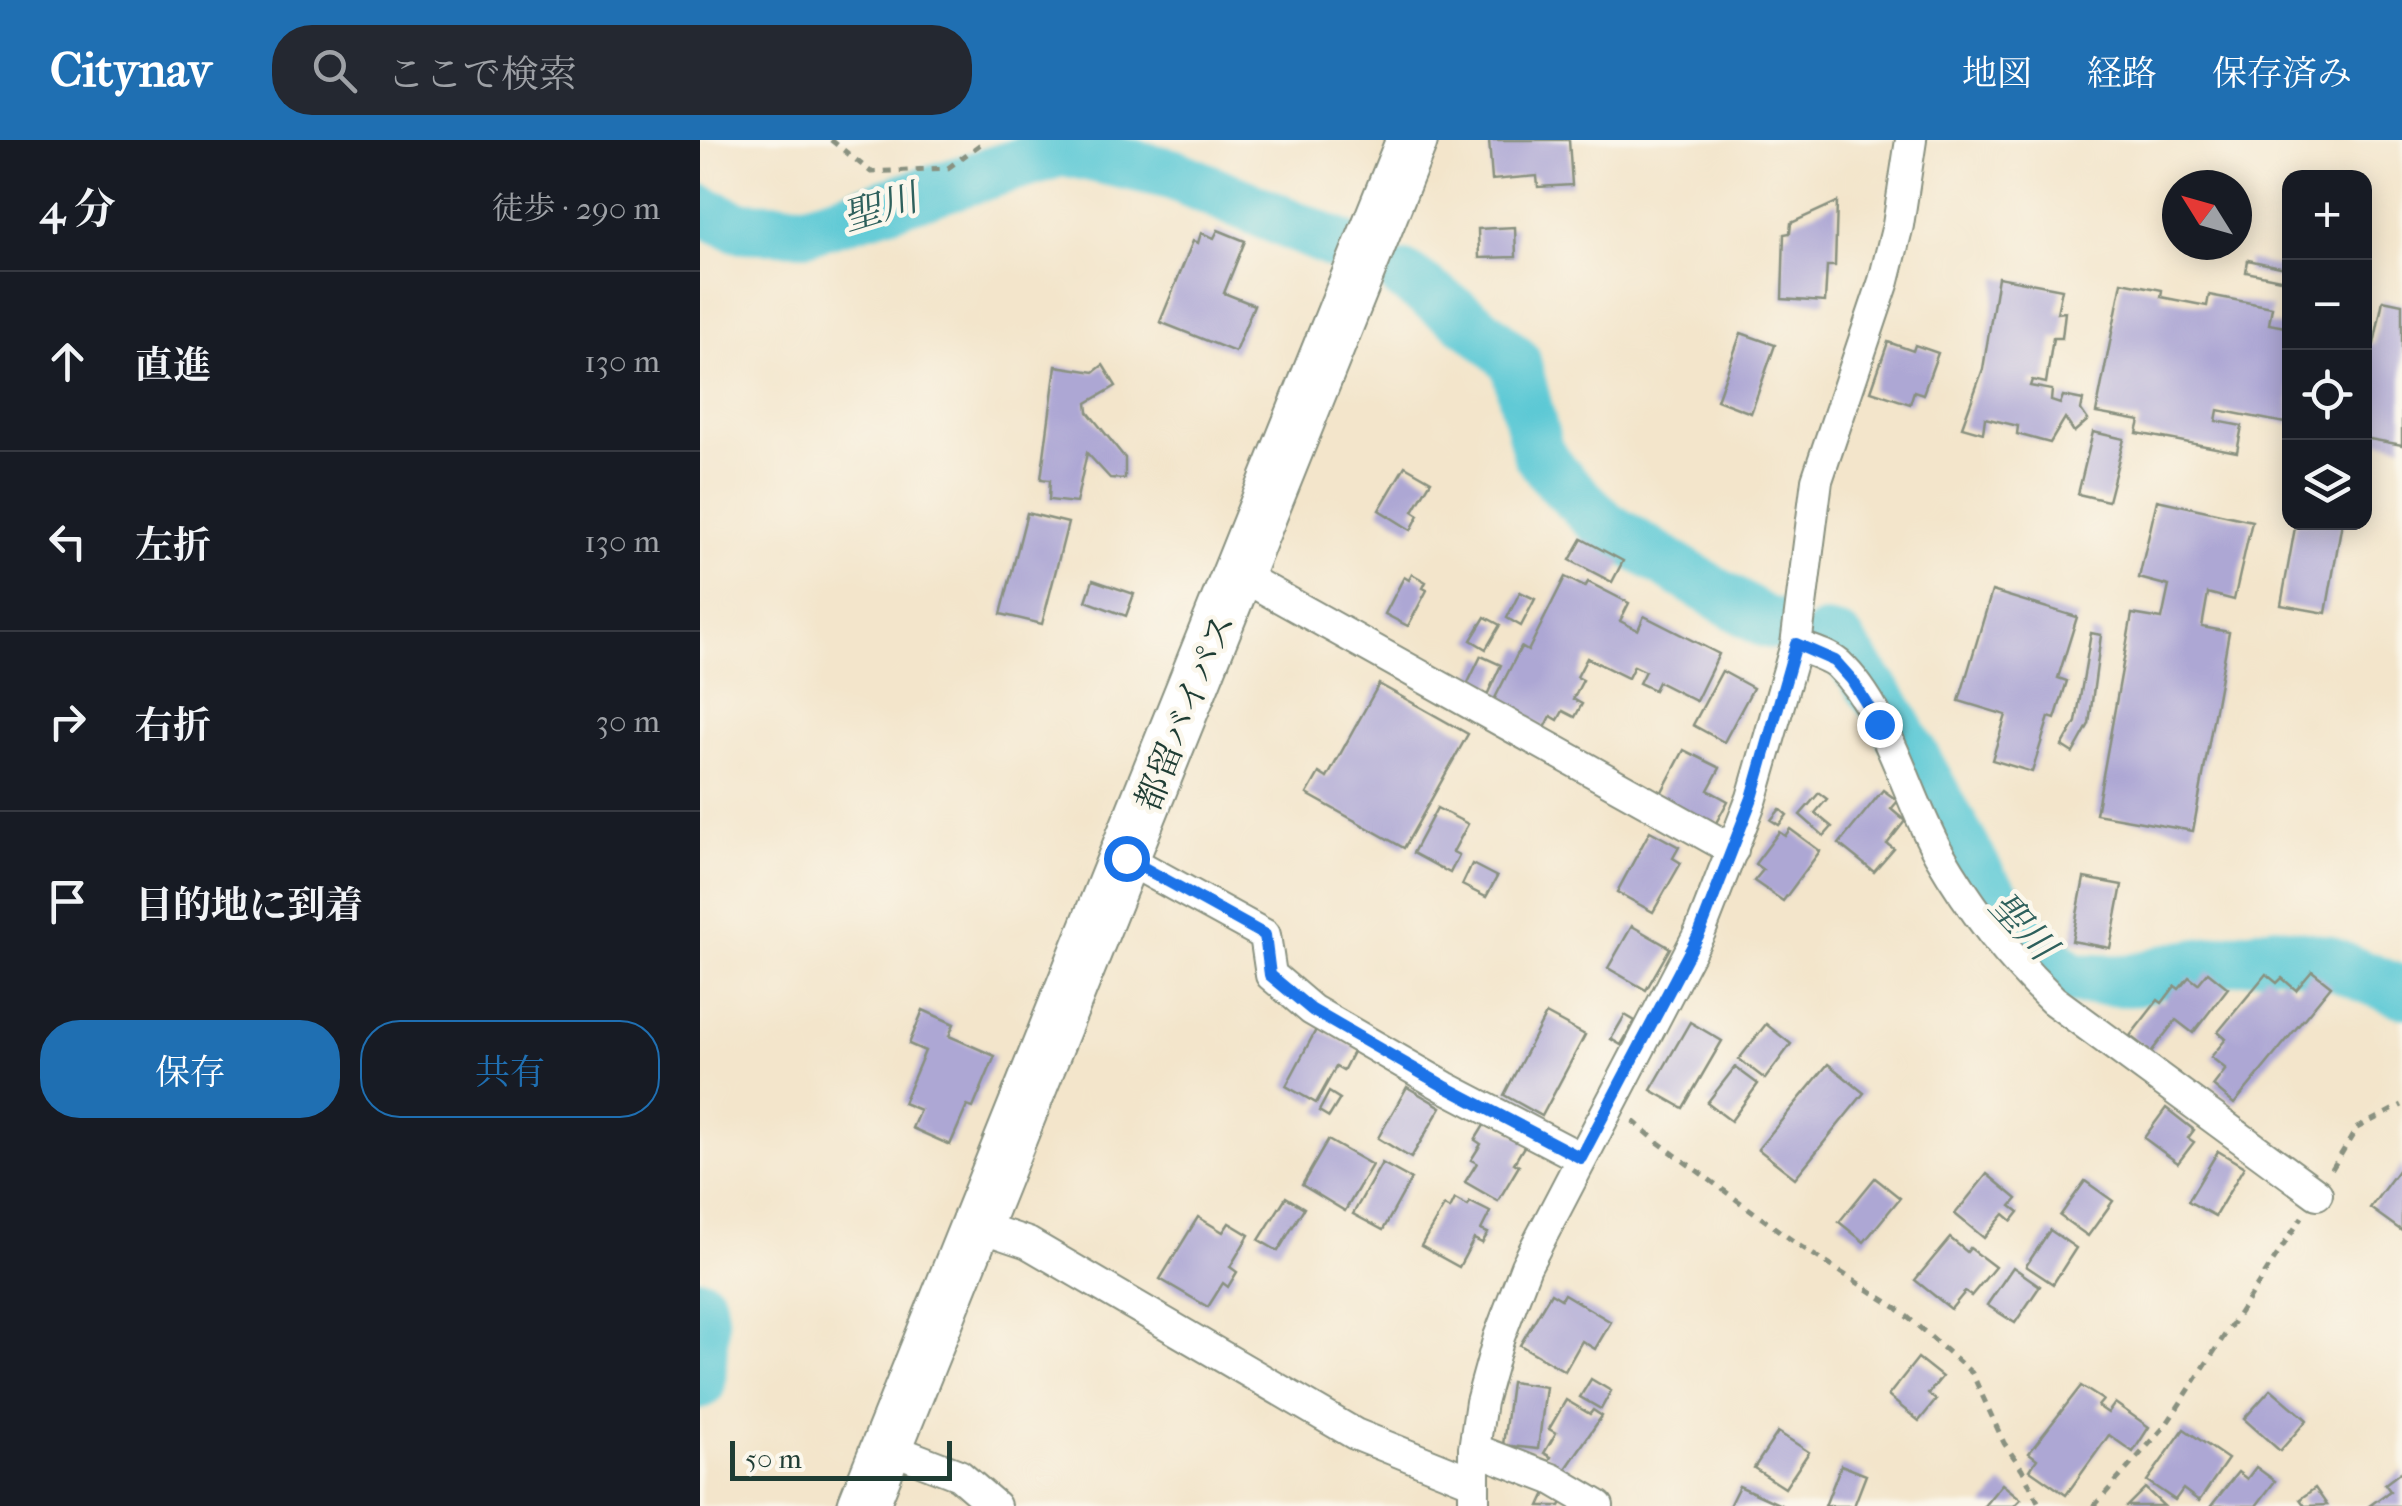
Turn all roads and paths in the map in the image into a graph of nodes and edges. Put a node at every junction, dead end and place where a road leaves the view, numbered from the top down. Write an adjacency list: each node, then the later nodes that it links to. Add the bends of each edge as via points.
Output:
1 (831, 140): 2 (path, via 872,172 948,168)
2 (986, 140)
3 (1412, 140): 5 (highway, 都留バイパス)
4 (1911, 140): 6 (street, via 1884,282 1817,480)
5 (1240, 576): 7 (street); 8 (highway, 都留バイパス)
6 (1796, 644): 7 (street); 12 (street, via 1835,661 1852,680 1938,852 2014,963 2053,1000)
7 (1734, 850): 9 (street, via 1700,932)
8 (1126, 858): 11 (street, via 1265,935 1270,975 1312,1010); 13 (highway, 都留バイパス)
9 (1612, 1102): 11 (street); 20 (path, via 1800,1246 1898,1308 1972,1373)
10 (2402, 1105): 12 (path, via 2357,1128)
11 (1581, 1158): 15 (street, via 1526,1266 1499,1337)
12 (2317, 1194): 21 (path, via 2166,1424)
13 (975, 1224): 14 (highway, 都留バイパス); 16 (street, via 1028,1243 1355,1434)
14 (887, 1447): 17 (highway, 都留バイパス); 18 (street, via 960,1475)
15 (1474, 1449): 16 (street); 19 (street, via 1552,1479)
16 (1474, 1494)
17 (864, 1506)
18 (994, 1506)
19 (1598, 1506)
20 (2040, 1506)
21 (2094, 1506)

